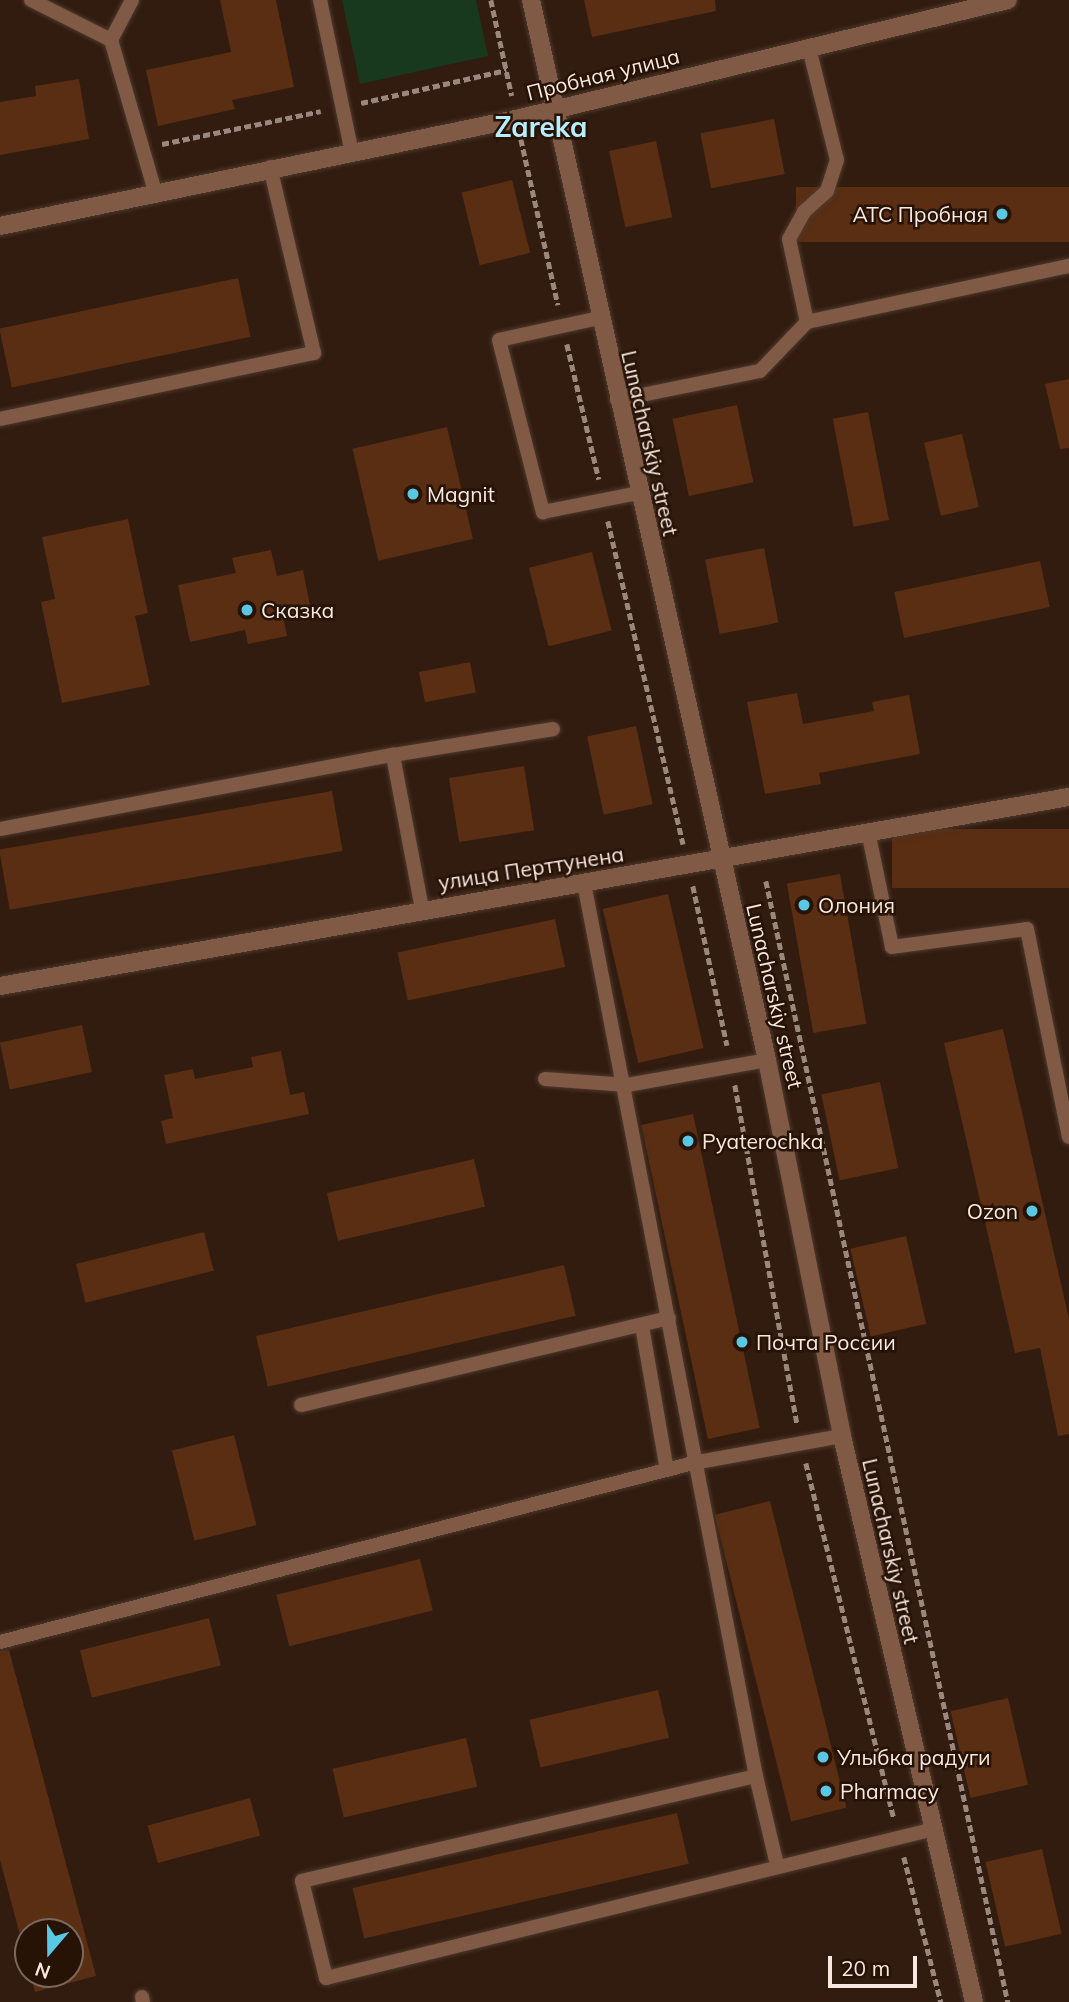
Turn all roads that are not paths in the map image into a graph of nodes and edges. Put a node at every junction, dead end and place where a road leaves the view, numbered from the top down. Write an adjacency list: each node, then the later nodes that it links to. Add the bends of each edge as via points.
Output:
1 (31, 0): 6 (lane)
2 (132, 0): 6 (lane)
3 (320, 0): 9 (lane)
4 (531, 0): 8 (street, Lunacharskiy street)
5 (1008, 0): 7 (street, Пробная улица)
6 (111, 40): 11 (lane)
7 (809, 48): 8 (street, Пробная улица); 15 (lane, via 837,160 827,191 804,212 789,239)
8 (555, 109): 9 (street, Пробная улица); 14 (street, Lunacharskiy street)
9 (351, 149): 10 (street, Пробная улица)
10 (270, 167): 11 (street, Пробная улица); 17 (lane, via 314,353)
11 (155, 191): 12 (street, Пробная улица)
12 (0, 226)
13 (1069, 265): 15 (lane)
14 (599, 318): 16 (street, Lunacharskiy street); 18 (lane, via 499,340 543,512)
15 (807, 322): 16 (lane, via 760,371)
16 (617, 400): 18 (street, Lunacharskiy street)
17 (0, 419)
18 (638, 493): 24 (street, Lunacharskiy street)
19 (554, 729): 20 (lane)
20 (393, 755): 22 (lane); 26 (lane)
21 (1069, 797): 23 (street, улица Перттунена)
22 (0, 829)
23 (869, 836): 24 (street, улица Перттунена); 31 (lane, via 892,947 1027,929)
24 (721, 860): 25 (street, улица Перттунена); 28 (street, Lunacharskiy street)
25 (584, 883): 26 (street, улица Перттунена); 30 (lane)
26 (422, 909): 27 (street, улица Перттунена)
27 (0, 986)
28 (767, 1060): 30 (lane); 35 (street, Lunacharskiy street)
29 (545, 1079): 30 (lane)
30 (627, 1085): 32 (lane)
31 (1069, 1137)
32 (669, 1318): 33 (lane); 36 (lane)
33 (642, 1326): 34 (lane); 37 (lane)
34 (301, 1405)
35 (842, 1436): 36 (lane); 40 (street, Lunacharskiy street)
36 (693, 1463): 37 (lane); 39 (lane)
37 (667, 1470): 38 (lane)
38 (0, 1642)
39 (756, 1776): 41 (lane); 41 (lane, via 302,1881 326,1978)
40 (930, 1830): 41 (lane); 42 (street, Lunacharskiy street)
41 (777, 1865)
42 (974, 2002)

